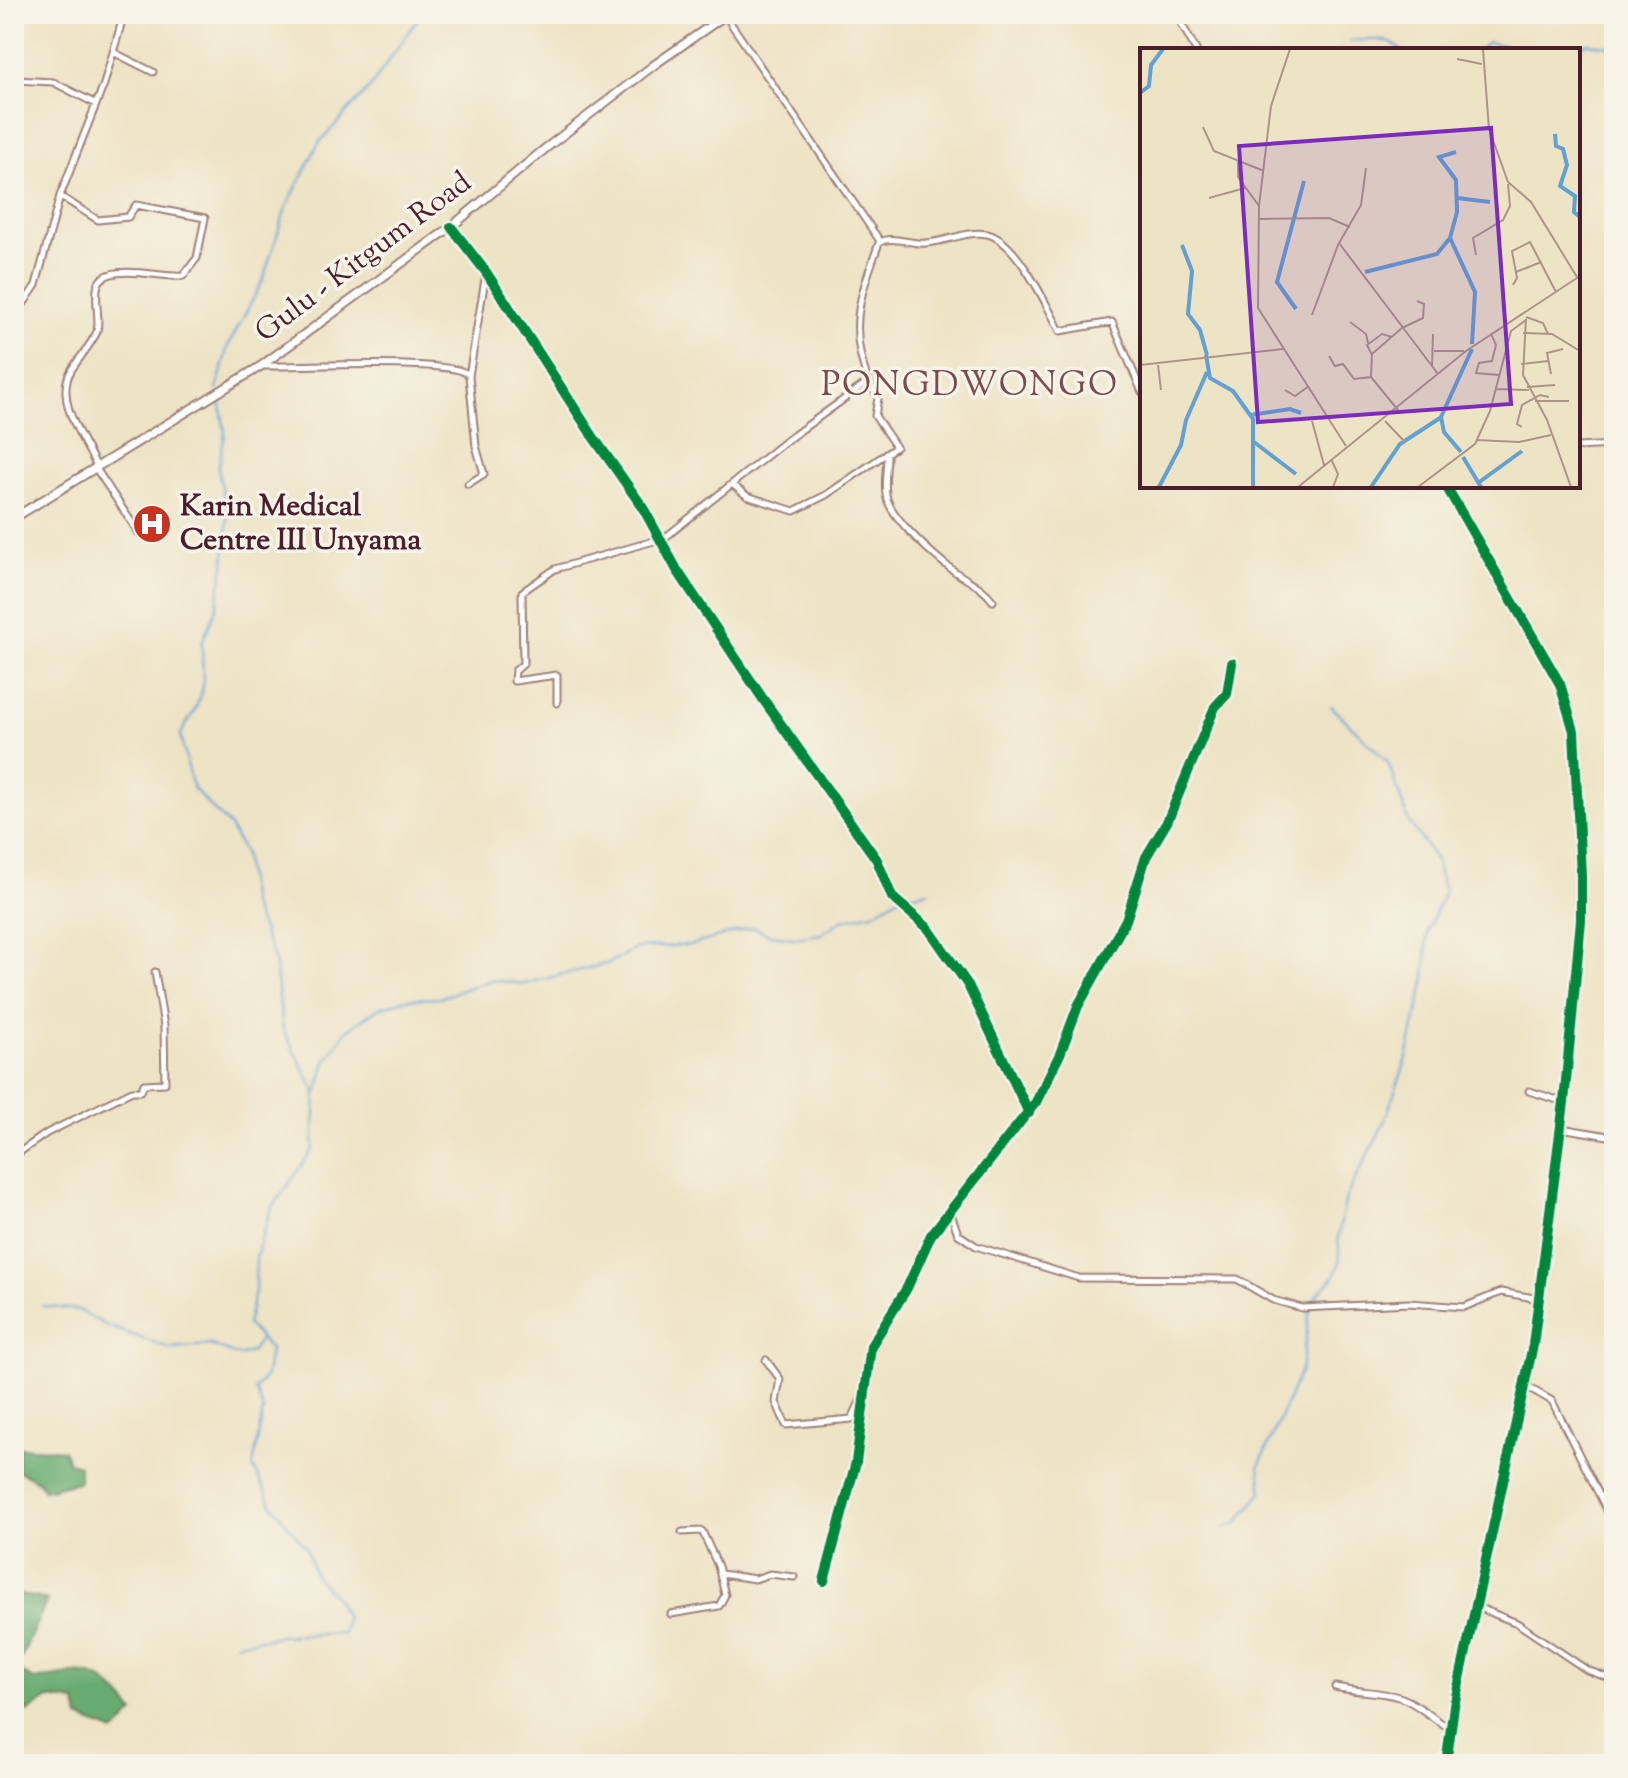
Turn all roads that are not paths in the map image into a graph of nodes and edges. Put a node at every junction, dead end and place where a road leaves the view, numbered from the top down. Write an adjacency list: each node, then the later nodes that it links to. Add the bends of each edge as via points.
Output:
1 (124, 14): 7 (street)
2 (231, 14): 5 (street)
3 (1176, 14): 6 (street)
4 (726, 15): 12 (main road, Gulu - Kitgum Road, via 546,148); 13 (street)
5 (237, 18)
6 (1195, 48)
7 (115, 53): 8 (street); 10 (street)
8 (153, 72)
9 (14, 80): 10 (street, via 53,82)
10 (96, 104): 11 (street)
11 (60, 196): 15 (street, via 36,285); 23 (street, via 102,221 128,217 136,205 205,218 197,258 183,276 123,273 103,276 97,283 97,332 64,388)
12 (451, 227): 14 (street); 16 (main road, Gulu - Kitgum Road)
13 (880, 241): 18 (street, via 856,321); 19 (street, via 928,243 992,235 1030,273 1060,331 1112,322)
14 (486, 272): 17 (street); 29 (street)
15 (14, 318)
16 (261, 366): 17 (street, via 418,363 461,368); 23 (main road, Gulu - Kitgum Road)
17 (469, 376): 24 (street, via 484,474)
18 (868, 380): 22 (street, via 878,398 875,416 896,447); 25 (street)
19 (1140, 387)
20 (1614, 445): 21 (street)
21 (1580, 447)
22 (887, 454): 25 (street, via 794,511 747,496); 30 (street, via 886,494 894,513)
23 (95, 465): 27 (main road, Gulu - Kitgum Road); 28 (street)
24 (468, 484)
25 (733, 485): 29 (street)
26 (1447, 488): 35 (street, via 1560,684 1574,731 1581,920)
27 (14, 518)
28 (138, 532)
29 (662, 539): 32 (street, via 555,569 522,592 523,664 514,681 557,675); 36 (street, via 763,699 877,860 892,897 928,928 968,985)
30 (993, 601)
31 (1232, 663): 36 (street, via 1227,694 1215,707 1167,822 1146,857 1126,920 1078,1006)
32 (557, 703)
33 (155, 972): 39 (street, via 164,1026 165,1083 144,1084 141,1091 47,1133)
34 (1529, 1091): 35 (street)
35 (1564, 1102): 37 (street)
36 (1029, 1113): 40 (street)
37 (1561, 1128): 38 (street); 41 (street)
38 (1614, 1137)
39 (14, 1156)
40 (950, 1211): 41 (street, via 958,1234 976,1246 1075,1277 1237,1279 1273,1300 1322,1309 1409,1303 1464,1307 1501,1292); 44 (street, via 931,1235 907,1288 871,1346)
41 (1539, 1299): 43 (street)
42 (766, 1360): 44 (street, via 780,1379 776,1402 786,1425 852,1419)
43 (1526, 1386): 45 (street, via 1552,1401); 51 (street)
44 (863, 1394): 50 (street, via 856,1462)
45 (1611, 1508): 46 (street)
46 (1614, 1524)
47 (682, 1532): 48 (street, via 702,1531)
48 (721, 1574): 49 (street); 52 (street, via 722,1604)
49 (794, 1577)
50 (824, 1581)
51 (1477, 1607): 53 (street, via 1517,1623 1587,1670); 55 (street)
52 (671, 1614)
53 (1614, 1680)
54 (1335, 1687): 55 (street, via 1399,1697)
55 (1450, 1728): 56 (street)
56 (1446, 1764)

